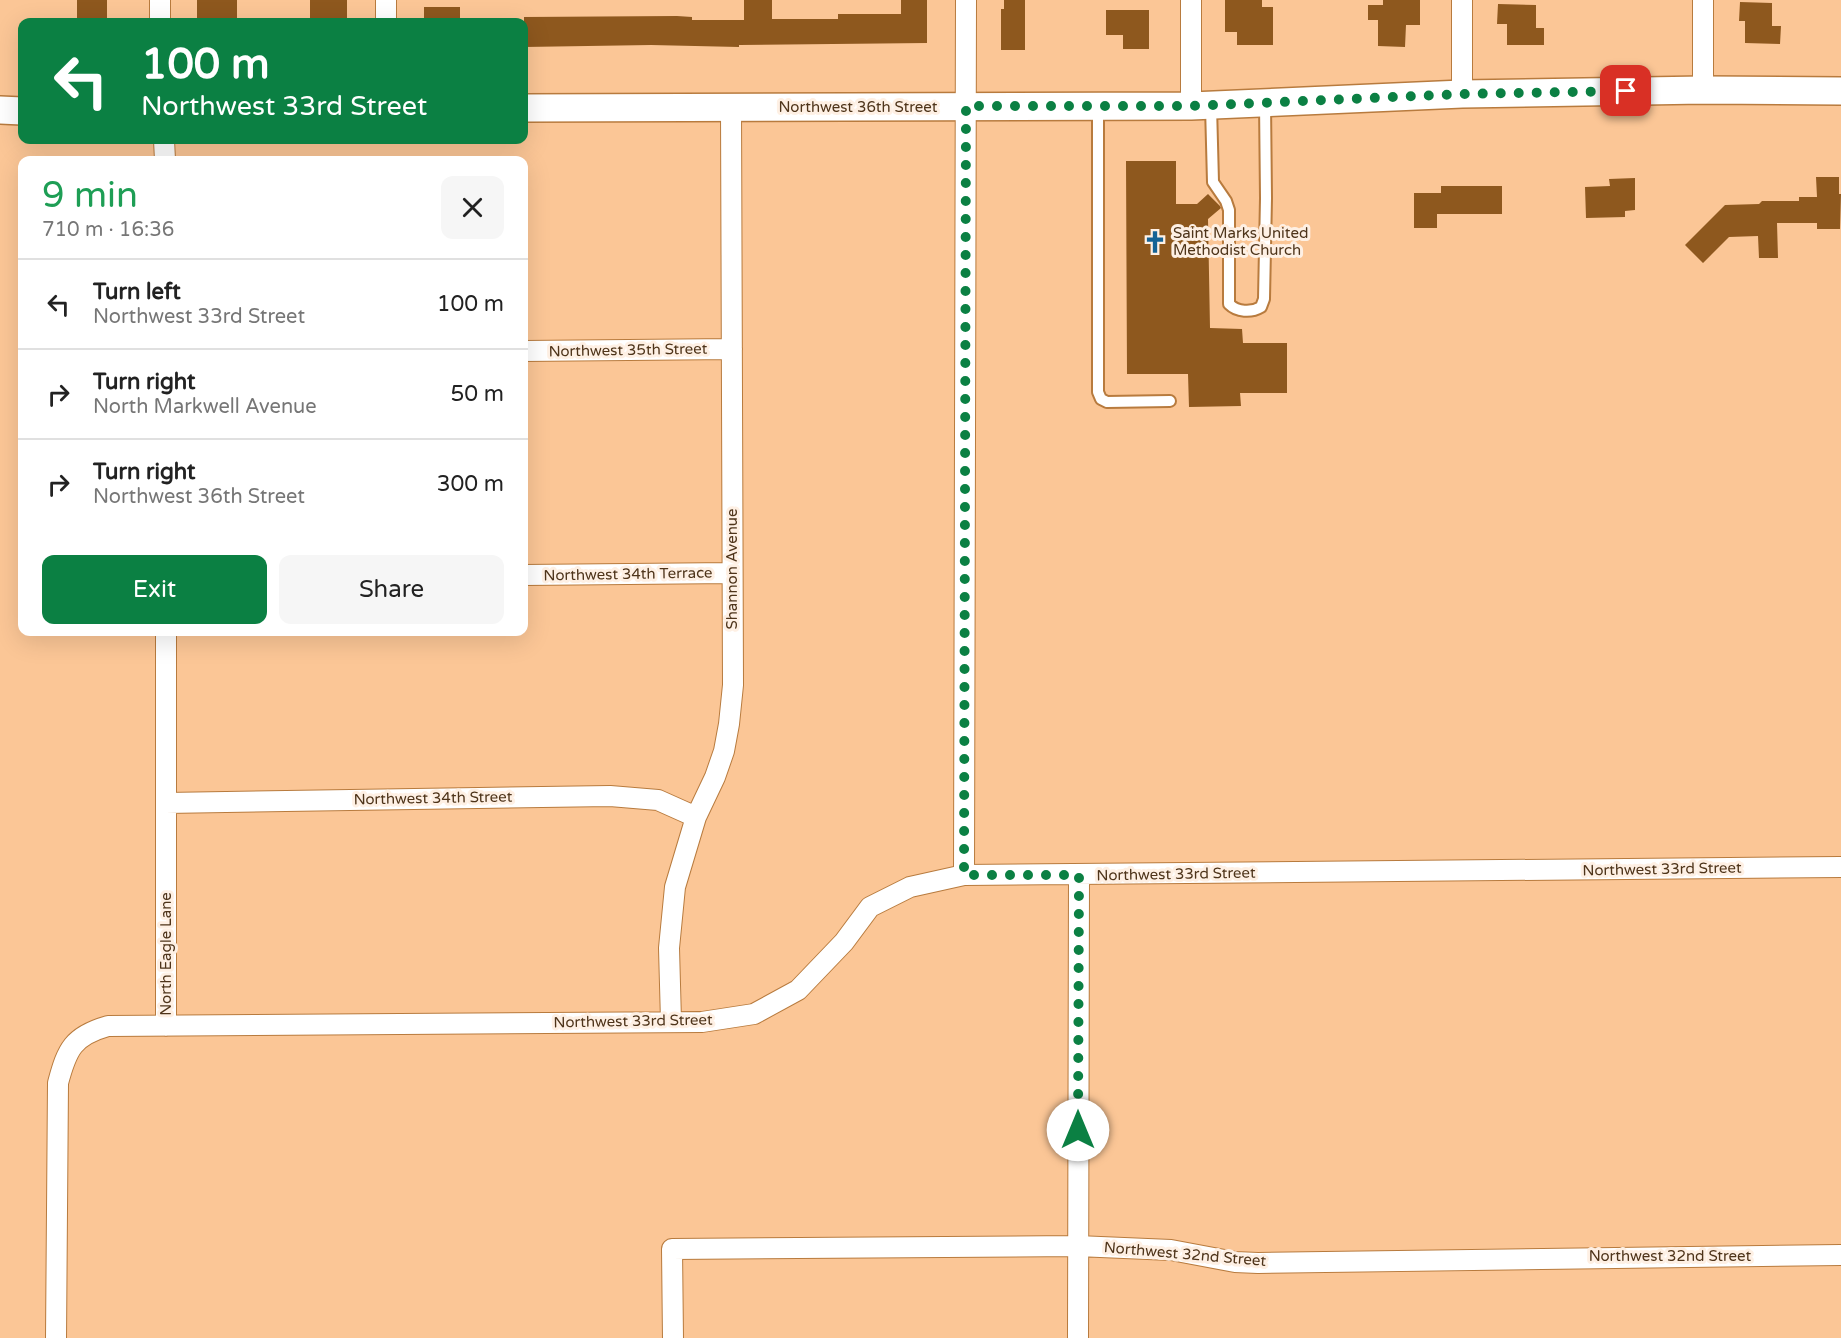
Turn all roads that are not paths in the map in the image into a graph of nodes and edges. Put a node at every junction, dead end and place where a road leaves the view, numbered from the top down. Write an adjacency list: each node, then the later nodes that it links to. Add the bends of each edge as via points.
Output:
1 (160, 0): 7 (street)
2 (386, 0): 8 (street)
3 (966, 0): 13 (street)
4 (1191, 0): 15 (street)
5 (1462, 0): 11 (street)
6 (1703, 0): 9 (street)
7 (160, 18)
8 (386, 18)
9 (1703, 90): 10 (street, Northwest 36th Street); 11 (street, Northwest 36th Street)
10 (1841, 91)
11 (1462, 94): 12 (street, Northwest 36th Street)
12 (1265, 103): 15 (street, Northwest 36th Street); 15 (lane, via 1264,299 1261,307 1248,311 1229,304 1229,210 1214,182)
13 (966, 106): 14 (street, Northwest 36th Street); 16 (street, Northwest 36th Street); 29 (street)
14 (1098, 106): 15 (street, Northwest 36th Street); 22 (lane, via 1098,392 1107,402)
15 (1201, 106)
16 (731, 107): 17 (street, Northwest 36th Street); 20 (street, Shannon Avenue)
17 (528, 108)
18 (0, 110): 19 (street)
19 (18, 111)
20 (732, 348): 21 (street, Northwest 35th Street); 23 (street, Shannon Avenue)
21 (528, 351)
22 (1170, 400)
23 (732, 573): 24 (street, Northwest 34th Terrace); 27 (street, Shannon Avenue, via 733,685 729,724 715,777)
24 (528, 575)
25 (166, 636): 26 (street, North Eagle Lane)
26 (166, 803): 27 (street, Northwest 34th Street, via 610,796 658,800); 32 (street, North Eagle Lane)
27 (696, 818): 31 (street, Shannon Avenue, via 675,886 669,948)
28 (1841, 867): 30 (street, Northwest 33rd Street)
29 (964, 875): 30 (street, Northwest 33rd Street); 31 (street, Northwest 33rd Street, via 910,887 870,907 844,942 798,990 754,1014 702,1022)
30 (1079, 875): 33 (street)
31 (671, 1021): 32 (street, Northwest 33rd Street)
32 (166, 1026): 35 (street, North Eagle Lane, via 108,1026 88,1032 64,1059 58,1083)
33 (1077, 1246): 34 (street, Northwest 32nd Street, via 1171,1250 1258,1263); 36 (street, Northwest 32nd Street, via 672,1249); 37 (street)
34 (1841, 1255)
35 (56, 1338)
36 (674, 1338)
37 (1078, 1338)

